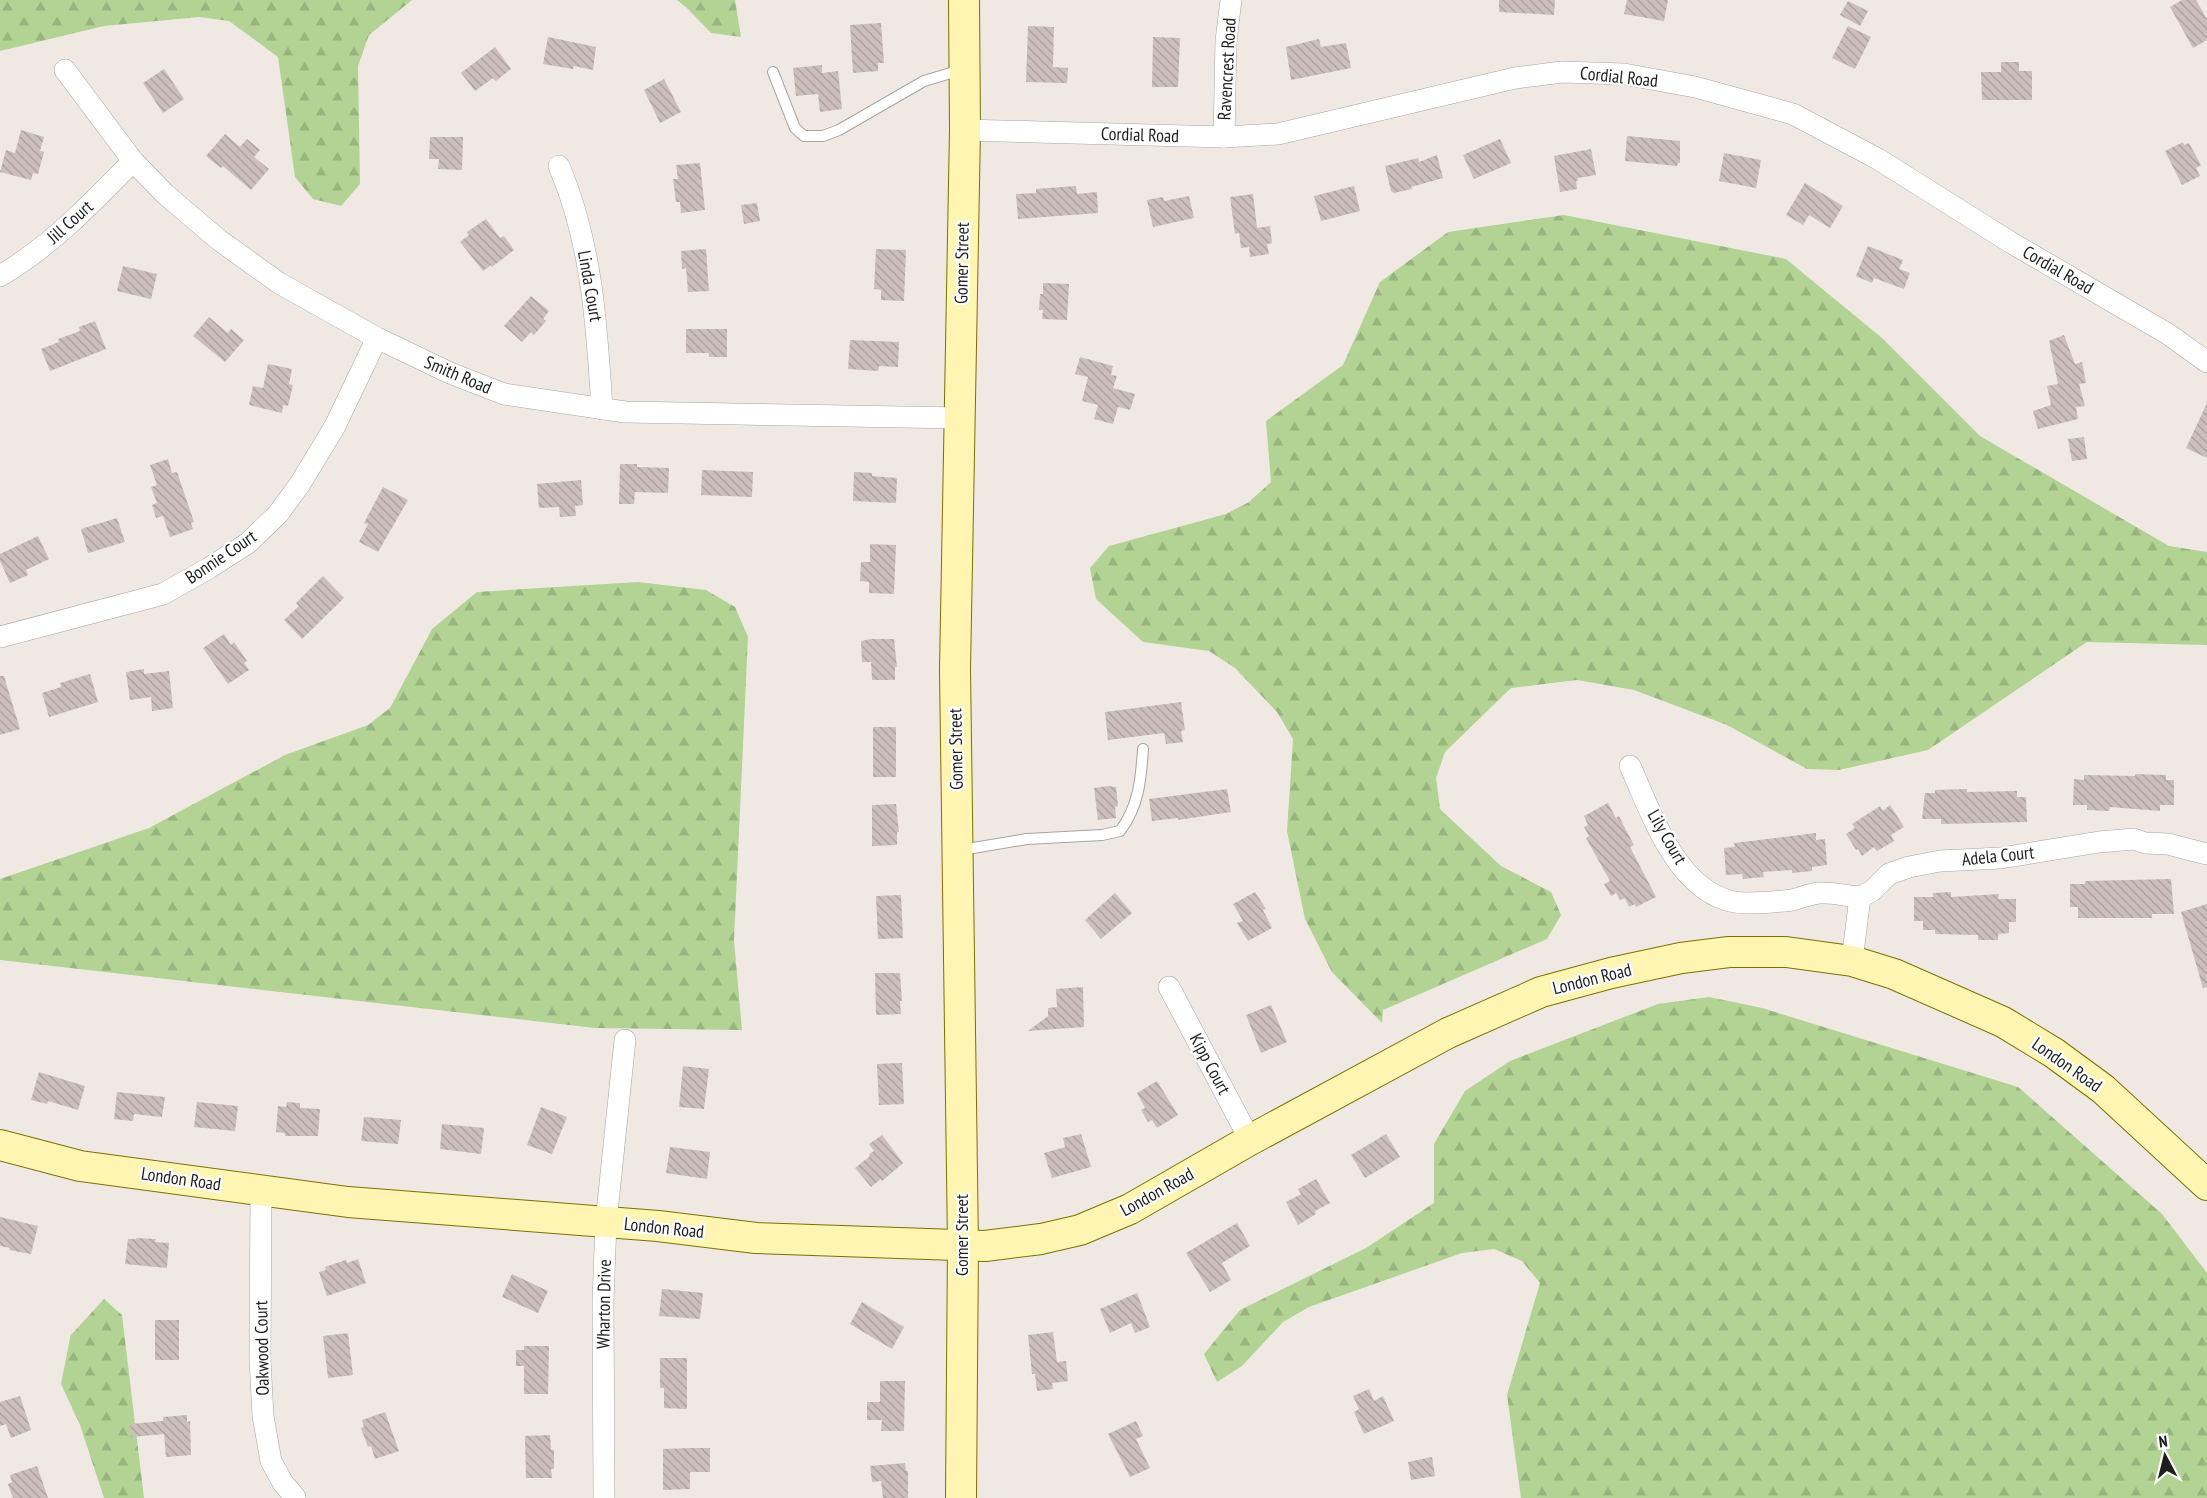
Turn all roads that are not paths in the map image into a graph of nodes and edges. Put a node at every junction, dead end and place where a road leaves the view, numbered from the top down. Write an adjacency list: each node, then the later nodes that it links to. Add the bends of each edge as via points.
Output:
1 (964, 0): 3 (street, Gomer Street)
2 (1231, 0): 7 (street, Ravencrest Road)
3 (964, 69): 5 (lane, via 924,81 823,136 804,136 795,128); 6 (street, Gomer Street)
4 (64, 70): 8 (street, Smith Road)
5 (773, 72)
6 (965, 130): 7 (street, Cordial Road); 14 (street, Gomer Street)
7 (1224, 137): 12 (street, Cordial Road, via 1278,134 1515,78 1562,72 1624,74 1695,87 1793,114 1878,159 2168,334)
8 (133, 161): 10 (street, Jill Court, via 79,216); 11 (street, Smith Road, via 219,240 279,283)
9 (560, 166): 13 (street, Linda Court, via 571,194 591,278)
10 (0, 276)
11 (377, 338): 13 (street, Smith Road, via 504,394); 15 (street, Bonnie Court, via 335,426 300,484 278,514 248,543 163,594)
12 (2207, 362)
13 (602, 409): 14 (street, Smith Road)
14 (959, 418): 18 (street, Gomer Street)
15 (0, 637)
16 (1143, 749): 18 (lane, via 1137,799 1120,831)
17 (1630, 765): 20 (street, Lily Court, via 1665,842 1702,888 1743,903 1793,900 1819,893)
18 (957, 850): 29 (street, Gomer Street)
19 (2207, 854): 20 (street, Adela Court, via 2134,840 2001,858 1940,861 1889,874)
20 (1860, 897): 21 (street)
21 (1852, 961): 24 (street, London Road, via 1786,952 1729,952 1681,958 1541,992 1448,1033); 26 (street, London Road, via 1894,974 1975,1009 2054,1053 2103,1089)
22 (1169, 987): 24 (street, Kipp Court)
23 (625, 1040): 28 (street, Wharton Drive)
24 (1250, 1140): 29 (street, London Road, via 1130,1209 1080,1230 985,1246)
25 (0, 1145): 27 (street, London Road, via 80,1166)
26 (2207, 1185)
27 (261, 1190): 28 (street, London Road, via 348,1202); 30 (street, Oakwood Court, via 263,1416 271,1461)
28 (606, 1222): 29 (street, London Road, via 756,1238); 31 (street, Wharton Drive)
29 (963, 1245): 32 (street, Gomer Street)
30 (295, 1497)
31 (604, 1498)
32 (961, 1498)

